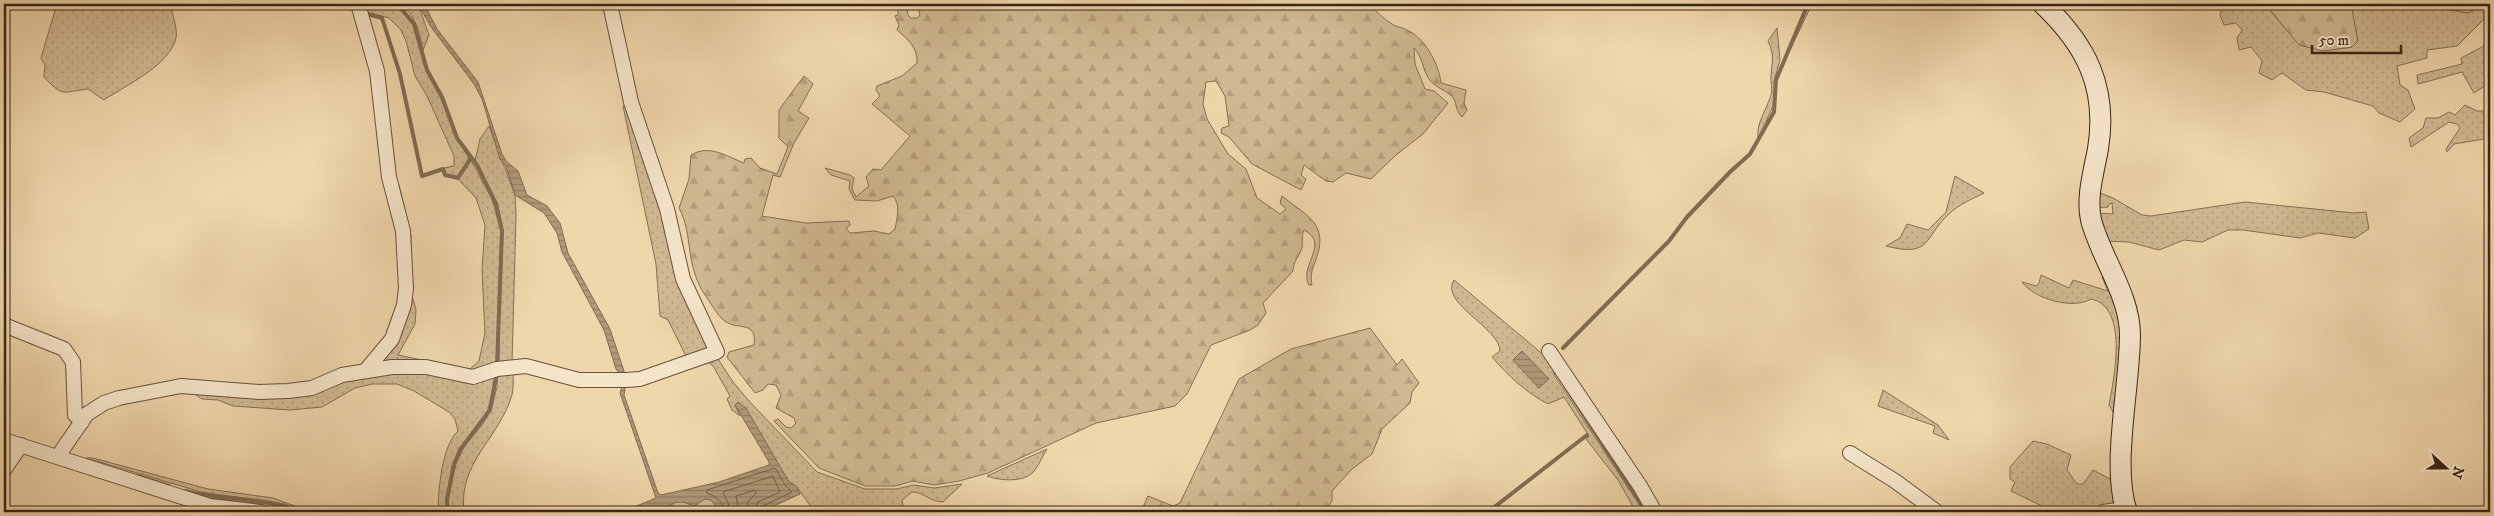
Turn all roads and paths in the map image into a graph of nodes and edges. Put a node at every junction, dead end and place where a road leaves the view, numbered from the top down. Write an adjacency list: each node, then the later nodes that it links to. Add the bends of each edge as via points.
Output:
1 (358, 4): 6 (street, via 377,71 389,177 404,231 406,288 404,305 392,339)
2 (610, 4): 6 (street, via 631,102 667,209 683,279 717,352 640,379 626,380 579,380 526,366 497,369 472,377 426,367)
3 (2042, 4): 13 (street, via 2079,44 2094,77 2099,98 2101,118 2090,194 2091,218 2122,300 2130,331 2121,447)
4 (4, 325): 7 (street, via 64,348 69,354 74,362 75,415)
5 (1548, 350): 15 (street)
6 (366, 370): 7 (street, via 342,374 312,388 288,391 181,386 112,401 87,414)
7 (82, 422): 11 (street)
8 (4, 440): 9 (street)
9 (21, 445): 11 (street); 12 (street)
10 (1850, 452): 16 (street)
11 (58, 456): 14 (street, via 210,506)
12 (4, 470)
13 (2126, 510): 17 (street)
14 (261, 512)
15 (1655, 512)
16 (1937, 512)
17 (2103, 512)

